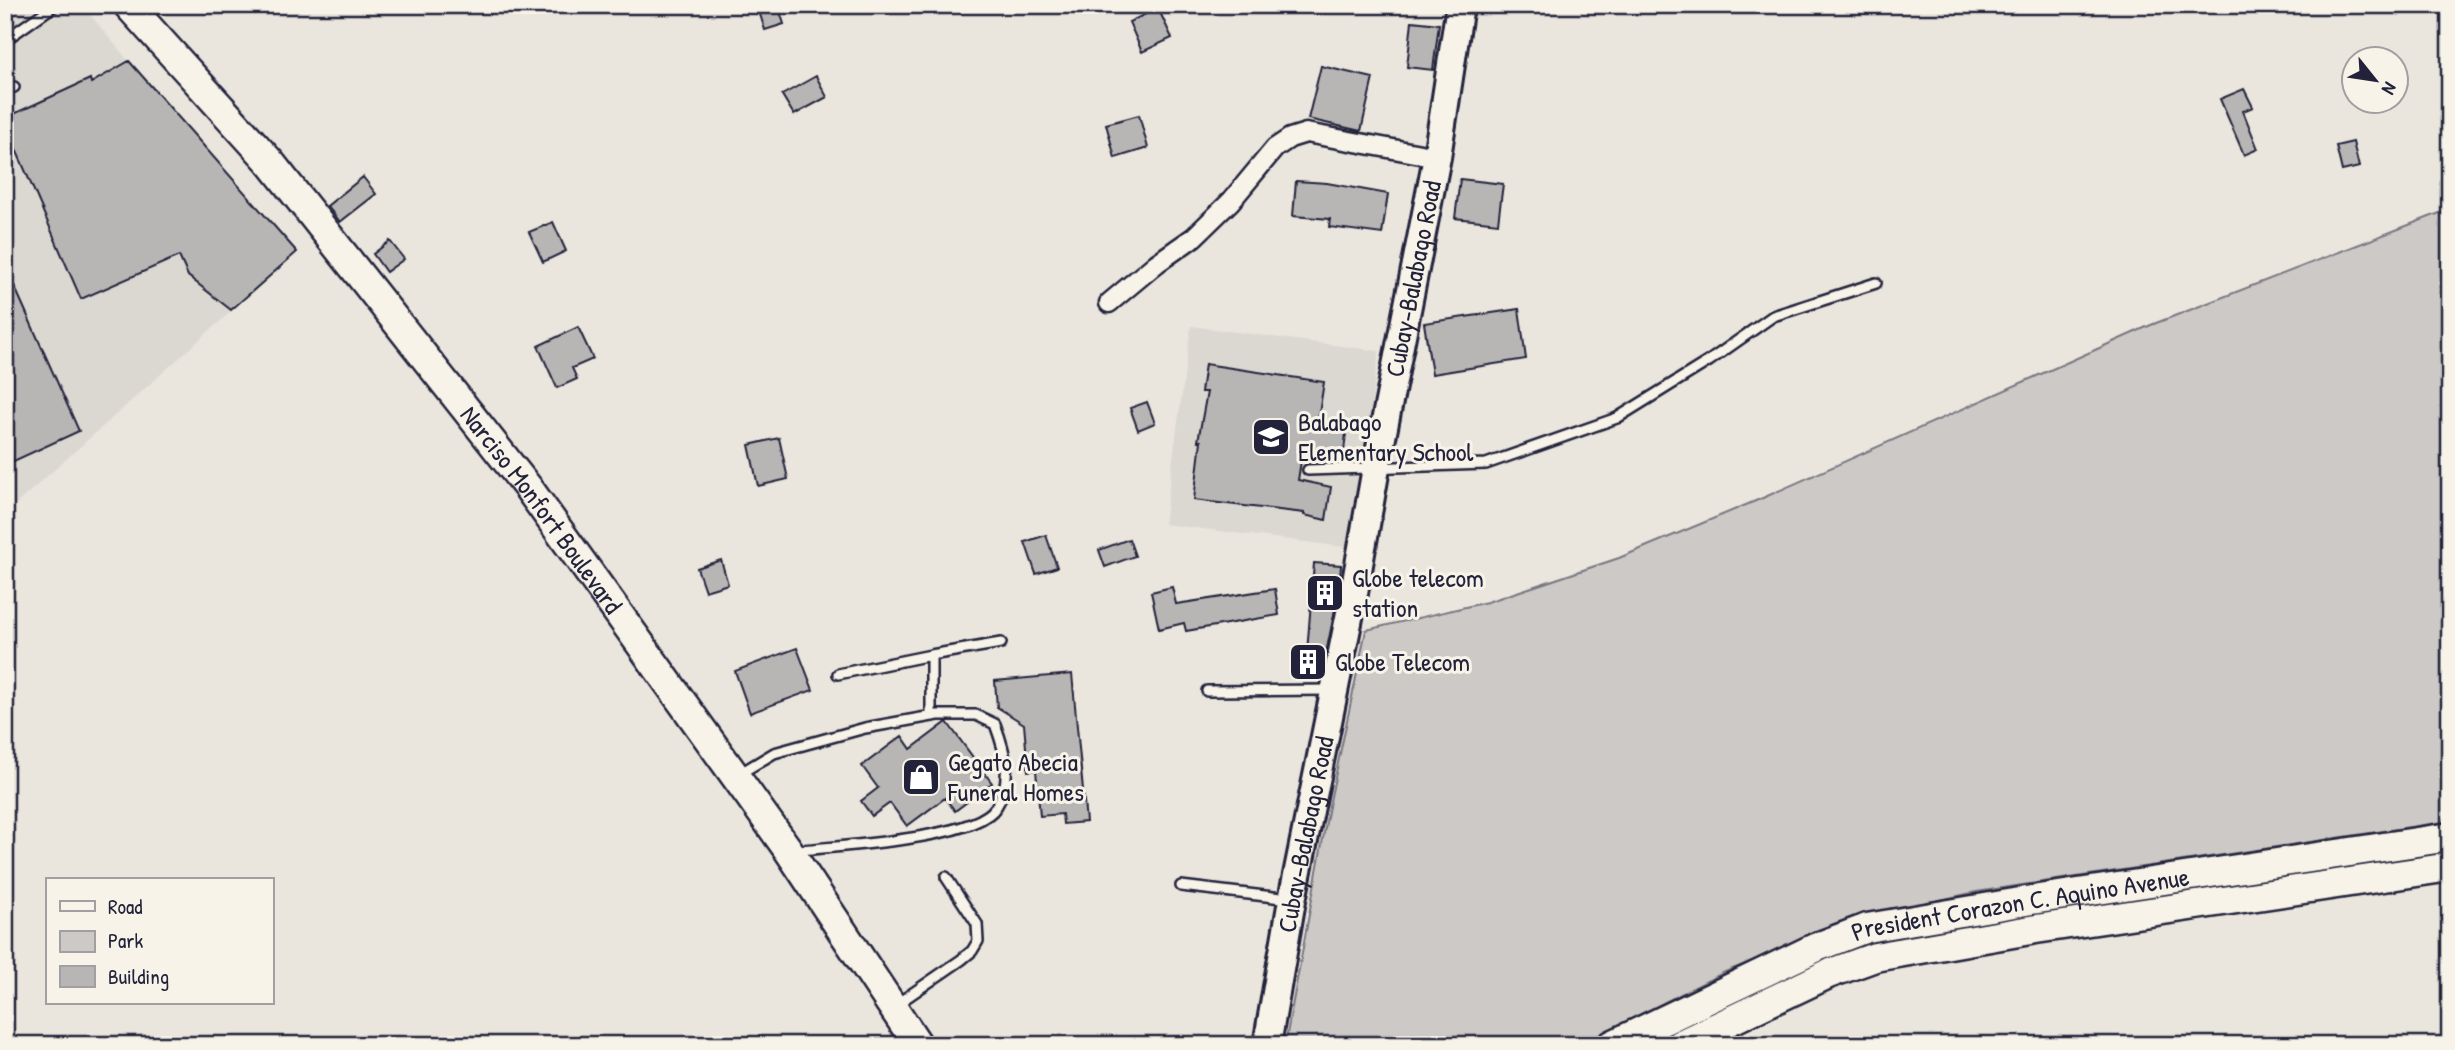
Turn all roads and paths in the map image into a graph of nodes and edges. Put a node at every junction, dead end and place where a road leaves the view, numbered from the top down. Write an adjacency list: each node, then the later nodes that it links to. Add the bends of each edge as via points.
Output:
1 (55, 5): 4 (lane)
2 (128, 5): 16 (main road, Narciso Monfort Boulevard, via 271,163 529,489)
3 (1460, 5): 5 (main road, Cubay-Balabago Road)
4 (5, 40)
5 (1437, 157): 7 (street, via 1306,133 1290,138 1275,148 1194,237); 8 (main road, Cubay-Balabago Road)
6 (1876, 282): 8 (lane, via 1773,316 1617,418 1486,464)
7 (1109, 303)
8 (1376, 468): 9 (lane); 13 (main road, Cubay-Balabago Road)
9 (1308, 470)
10 (1001, 643): 11 (lane)
11 (931, 655): 12 (lane); 15 (lane)
12 (838, 674)
13 (1334, 690): 14 (lane); 24 (main road, Cubay-Balabago Road)
14 (1207, 691)
15 (931, 716): 16 (lane, via 774,753); 18 (lane, via 976,715 995,724 1007,777 995,810 936,835)
16 (734, 777): 18 (main road, Narciso Monfort Boulevard)
17 (2450, 837): 19 (main road, President Corazon C. Aquino Avenue)
18 (789, 851): 25 (main road, Narciso Monfort Boulevard)
19 (2342, 854): 22 (main road); 28 (main road, President Corazon C. Aquino Avenue, via 1867,928 1817,947)
20 (2450, 867): 22 (main road, President Corazon C. Aquino Avenue)
21 (946, 877): 25 (lane, via 977,924 978,941 961,960)
22 (2344, 883): 29 (main road, President Corazon C. Aquino Avenue, via 1875,957 1828,974)
23 (1181, 886): 24 (lane)
24 (1292, 900): 27 (main road, Cubay-Balabago Road)
25 (892, 1007): 26 (main road, Narciso Monfort Boulevard)
26 (918, 1045)
27 (1267, 1045)
28 (1612, 1045)
29 (1679, 1045)

